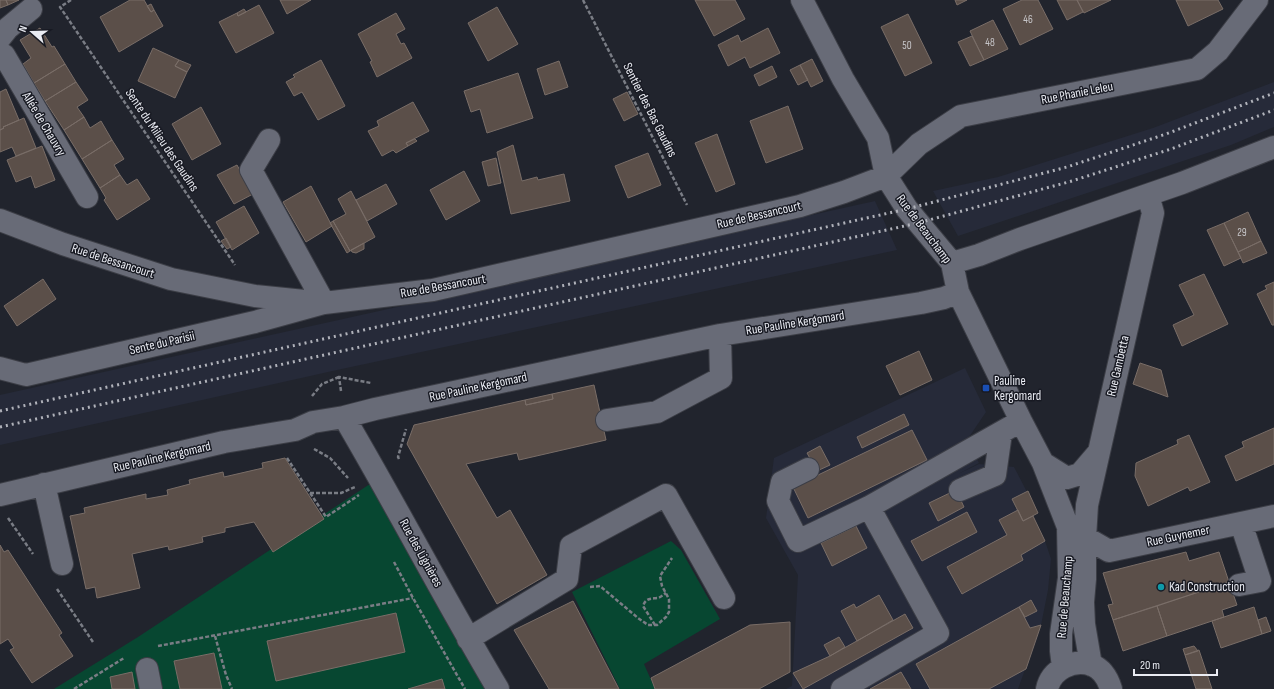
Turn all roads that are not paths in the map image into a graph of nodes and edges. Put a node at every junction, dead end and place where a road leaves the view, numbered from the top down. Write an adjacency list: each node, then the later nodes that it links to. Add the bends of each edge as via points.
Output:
1 (802, 0): 8 (street, Rue de Beauchamp, via 843,79 878,138)
2 (1257, 0): 8 (street, Rue Phanie Leleu, via 1218,51 1197,69 961,116 919,144)
3 (31, 9): 4 (street)
4 (0, 38)
5 (0, 53): 10 (street, Allée de Chauvry, via 4,55)
6 (269, 140): 14 (street, via 251,170)
7 (1274, 147): 9 (street)
8 (886, 176): 12 (street, Rue de Beauchamp, via 907,209); 14 (street, Rue de Bessancourt, via 800,206 433,290)
9 (1148, 195): 12 (street); 21 (street, Rue Gambetta, via 1152,212)
10 (87, 197)
11 (0, 220): 14 (street, Rue de Bessancourt, via 63,244 171,279 256,296)
12 (952, 263): 13 (street, Rue de Beauchamp)
13 (958, 292): 15 (street, Rue Pauline Kergomard, via 921,303); 19 (street, Rue de Beauchamp)
14 (324, 303): 16 (street, Sente du Parisii, via 255,322 26,375)
15 (720, 336): 17 (street, Rue Pauline Kergomard); 18 (street, via 721,378 657,412)
16 (0, 368)
17 (344, 417): 24 (street, Rue Pauline Kergomard, via 313,422 295,430 224,442); 34 (street, Rue des Lignières, via 386,488)
18 (607, 420)
19 (1021, 421): 20 (street); 22 (street, Rue de Beauchamp)
20 (1001, 433): 25 (street, via 995,475); 27 (street)
21 (1098, 452): 22 (street, via 1080,474 1067,478); 30 (street, Rue Gambetta, via 1088,505)
22 (1044, 463): 30 (street, Rue de Beauchamp)
23 (808, 469): 27 (street, via 782,482 778,501 798,541)
24 (44, 484): 26 (street, Rue Pauline Kergomard); 31 (street)
25 (960, 490)
26 (0, 495)
27 (869, 507): 38 (street, via 938,633)
28 (1274, 516): 29 (street, Rue Guynemer)
29 (1241, 523): 30 (street, Rue Guynemer, via 1109,551); 32 (street, via 1260,581)
30 (1077, 532): 35 (street, Rue de Beauchamp, via 1085,579 1084,624); 36 (street, Rue de Beauchamp, via 1061,640)
31 (62, 564)
32 (1239, 586)
33 (724, 598): 34 (street, via 666,495 571,546 567,579)
34 (468, 639): 37 (street, Rue des Lignières)
35 (1091, 665): 36 (street, via 1075,663); 40 (street, via 1100,670)
36 (1063, 667): 39 (street, via 1053,675)
37 (498, 689)
38 (842, 689)
39 (1047, 689)
40 (1111, 689)

